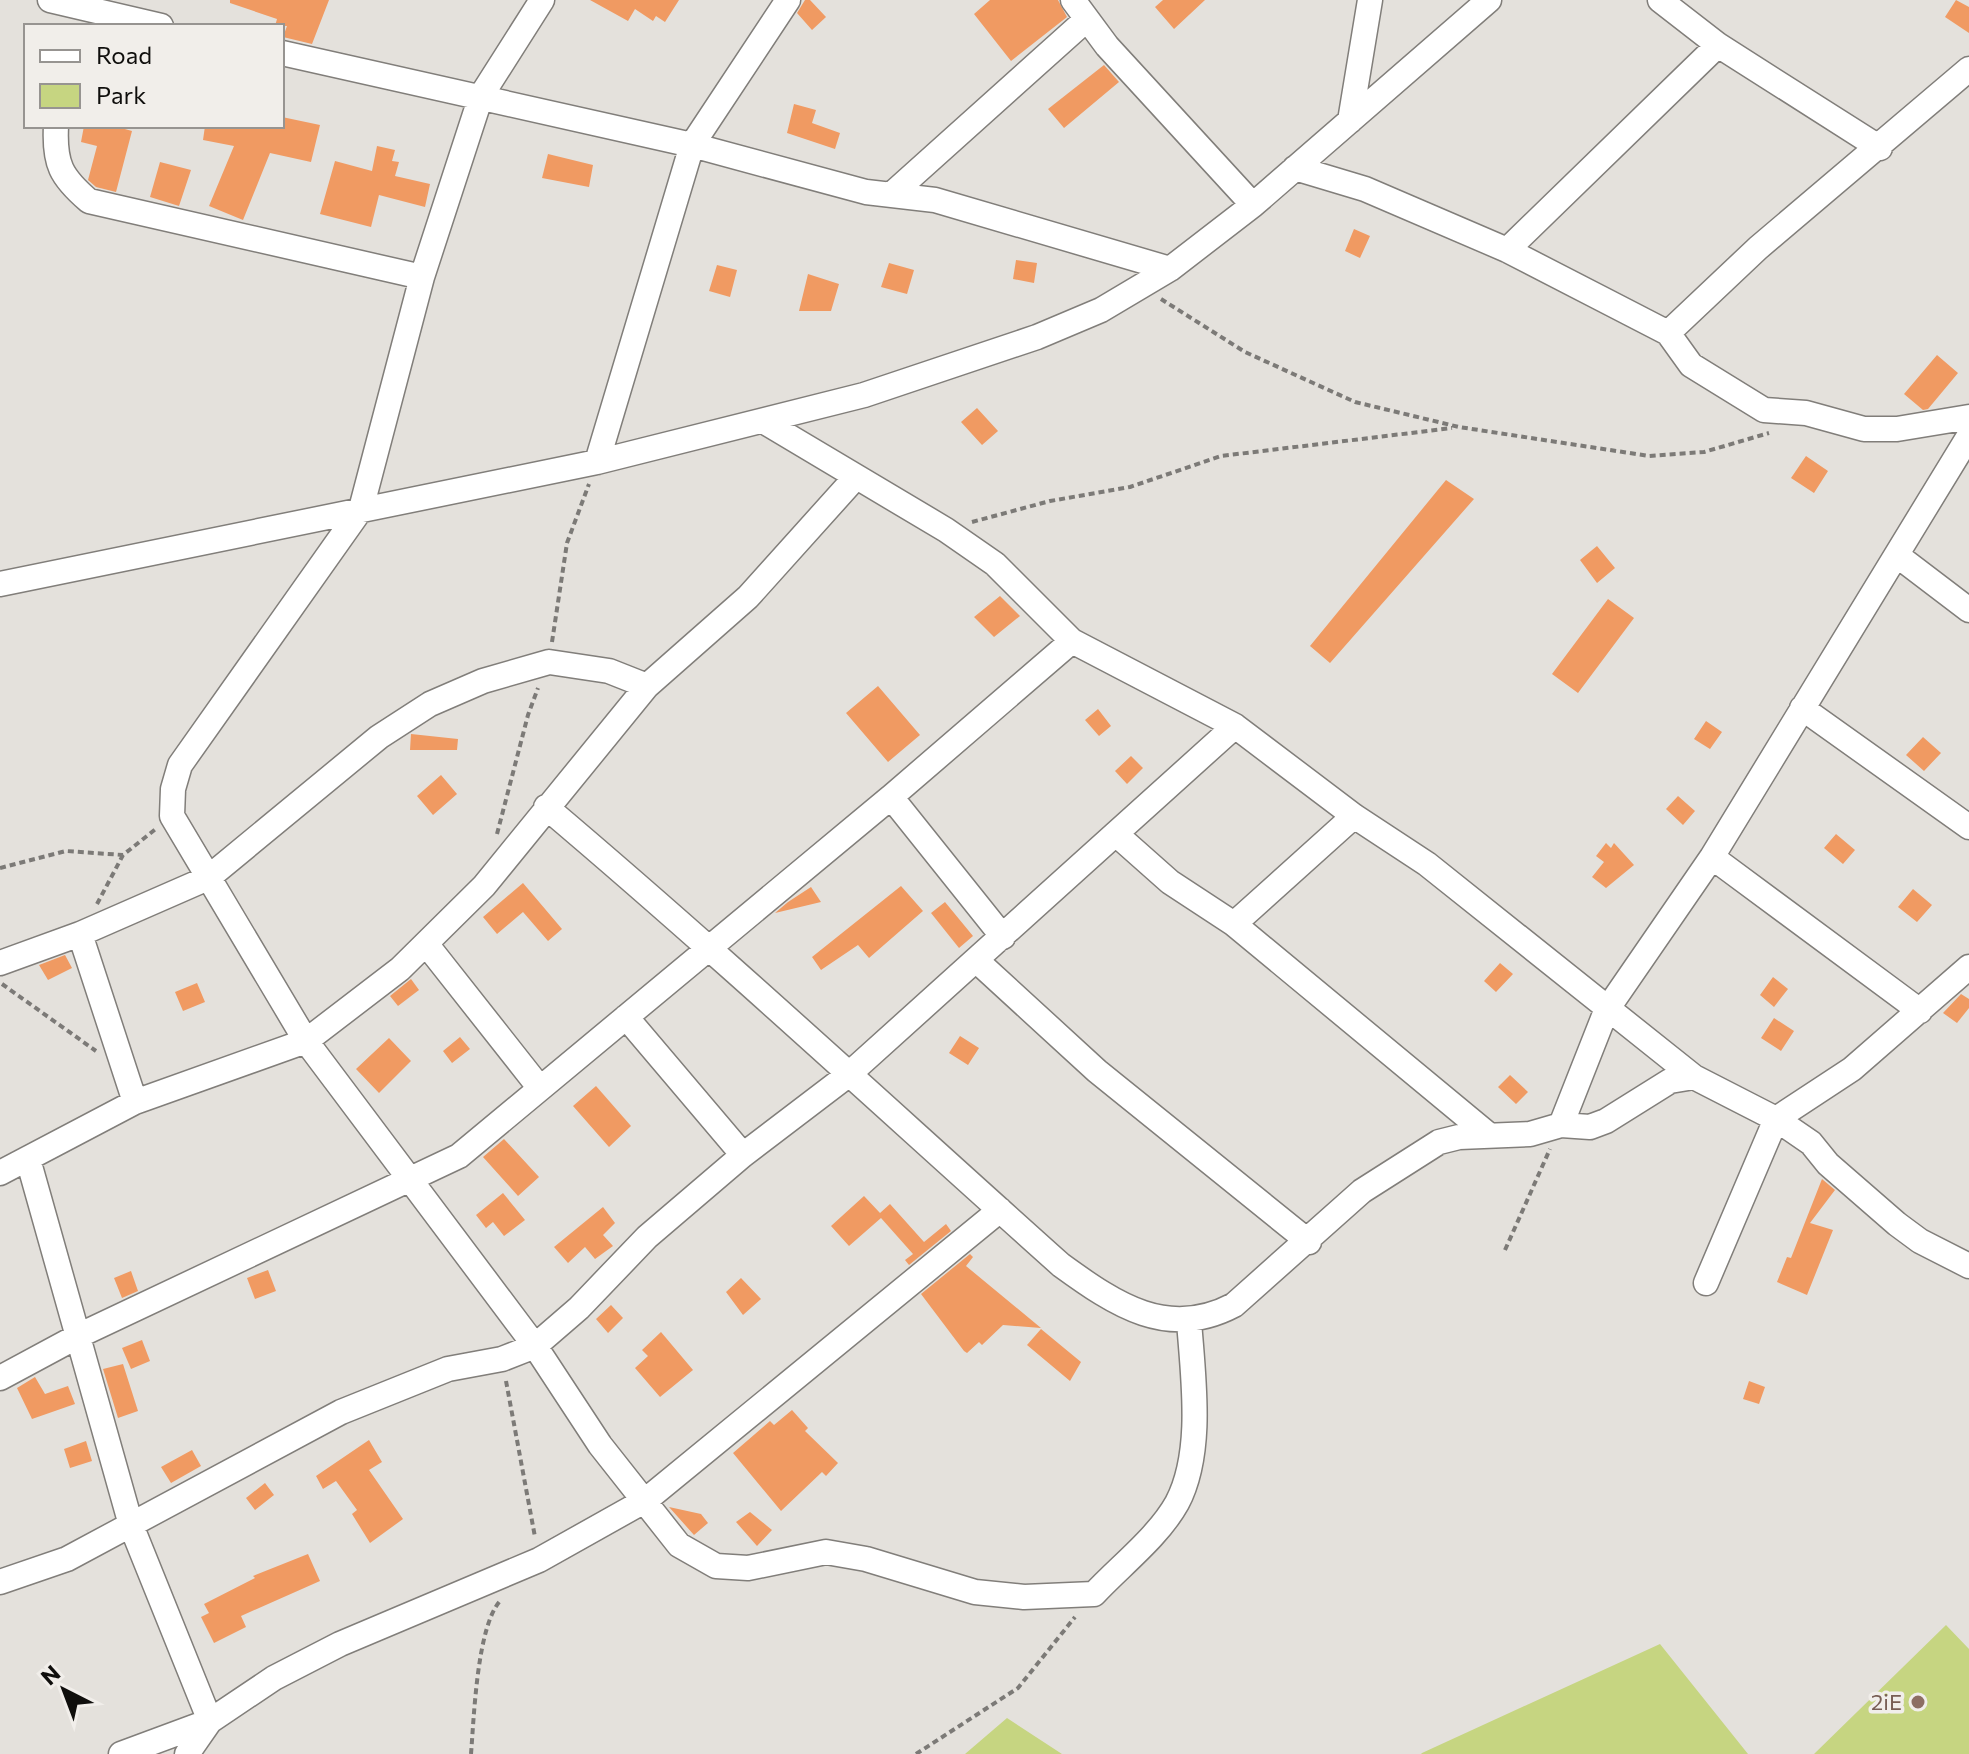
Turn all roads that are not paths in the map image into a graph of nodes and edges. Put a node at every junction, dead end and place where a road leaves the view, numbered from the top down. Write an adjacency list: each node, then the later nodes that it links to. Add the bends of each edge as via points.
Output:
1 (50, 0): 9 (street)
2 (131, 0): 9 (street)
3 (542, 0): 14 (street)
4 (788, 0): 17 (street)
5 (1370, 0): 15 (street)
6 (1489, 0): 15 (street)
7 (1660, 0): 11 (street)
8 (1080, 9): 20 (street); 21 (street)
9 (92, 16): 10 (street)
10 (147, 24)
11 (1718, 45): 18 (street); 22 (street)
12 (284, 53): 14 (street)
13 (1969, 69): 18 (street)
14 (481, 96): 17 (street); 24 (street)
15 (1350, 121): 19 (street)
16 (56, 128): 24 (street, via 54,153 67,181 89,201)
17 (692, 145): 20 (street, via 800,177); 29 (street)
18 (1880, 148): 25 (street, via 1758,248)
19 (1295, 168): 21 (street); 22 (street, via 1365,189)
20 (892, 194): 23 (street, via 1028,225)
21 (1253, 205): 23 (street)
22 (1507, 250): 25 (street)
23 (1170, 269): 27 (street, via 1101,310 1037,337 864,395)
24 (422, 277): 31 (street)
25 (1668, 333): 26 (street, via 1691,365 1764,410 1806,413 1864,429)
26 (1969, 417)
27 (763, 421): 29 (street); 30 (street)
28 (1969, 436): 32 (street)
29 (597, 462): 31 (street)
30 (855, 478): 35 (street, via 995,564); 36 (street, via 748,597)
31 (361, 509): 33 (street); 45 (street, via 180,765 172,816)
32 (1898, 556): 34 (street); 37 (street)
33 (0, 584)
34 (1969, 610)
35 (1072, 641): 38 (street); 39 (street)
36 (647, 686): 40 (street); 45 (street, via 609,671 549,662 483,681 430,704 379,737)
37 (1802, 708): 42 (street); 44 (street)
38 (1235, 726): 41 (street); 43 (street)
39 (891, 797): 48 (street); 50 (street)
40 (546, 807): 49 (street, via 484,886); 50 (street)
41 (1354, 816): 46 (street); 54 (street, via 1427,864)
42 (1969, 827)
43 (1117, 835): 46 (street, via 1170,882); 48 (street)
44 (1712, 857): 54 (street); 55 (street)
45 (208, 878): 47 (street); 57 (street)
46 (1234, 924): 64 (street)
47 (80, 934): 52 (street); 61 (street)
48 (1003, 937): 51 (street)
49 (427, 945): 57 (street); 60 (street)
50 (713, 948): 56 (street); 58 (street)
51 (977, 961): 58 (street); 70 (street, via 1097,1071)
52 (0, 963)
53 (1969, 967): 55 (street)
54 (1606, 1011): 59 (street); 63 (street)
55 (1920, 1011): 62 (street, via 1852,1069)
56 (626, 1017): 60 (street); 65 (street)
57 (306, 1041): 61 (street); 68 (street)
58 (848, 1075): 65 (street); 69 (street)
59 (1694, 1077): 62 (street); 63 (street, via 1670,1081 1590,1127)
60 (539, 1087): 68 (street, via 459,1156)
61 (135, 1102): 66 (street)
62 (1776, 1119): 71 (street, via 1811,1143 1828,1164 1920,1241); 72 (street)
63 (1561, 1125): 64 (street, via 1530,1134)
64 (1490, 1136): 70 (street, via 1439,1142 1401,1164 1362,1191)
65 (743, 1155): 75 (street, via 647,1237)
66 (28, 1159): 67 (street); 74 (street)
67 (0, 1173)
68 (407, 1179): 74 (street); 75 (street)
69 (1000, 1210): 73 (street, via 1098,1291 1166,1321); 77 (street)
70 (1309, 1242): 73 (street, via 1234,1305)
71 (1969, 1266)
72 (1706, 1283)
73 (1189, 1321): 77 (street, via 1187,1474 1176,1504 1094,1594 1024,1597 975,1592 826,1552 748,1568 716,1566 679,1545)
74 (80, 1335): 76 (street); 78 (street)
75 (535, 1346): 77 (street, via 585,1423); 78 (street, via 502,1359 448,1369 341,1412)
76 (0, 1378)
77 (646, 1500): 80 (street, via 539,1560 340,1644 274,1678)
78 (131, 1525): 79 (street, via 67,1559); 80 (street)
79 (0, 1582)
80 (210, 1721): 81 (street); 82 (street)
81 (121, 1754)
82 (187, 1754)

